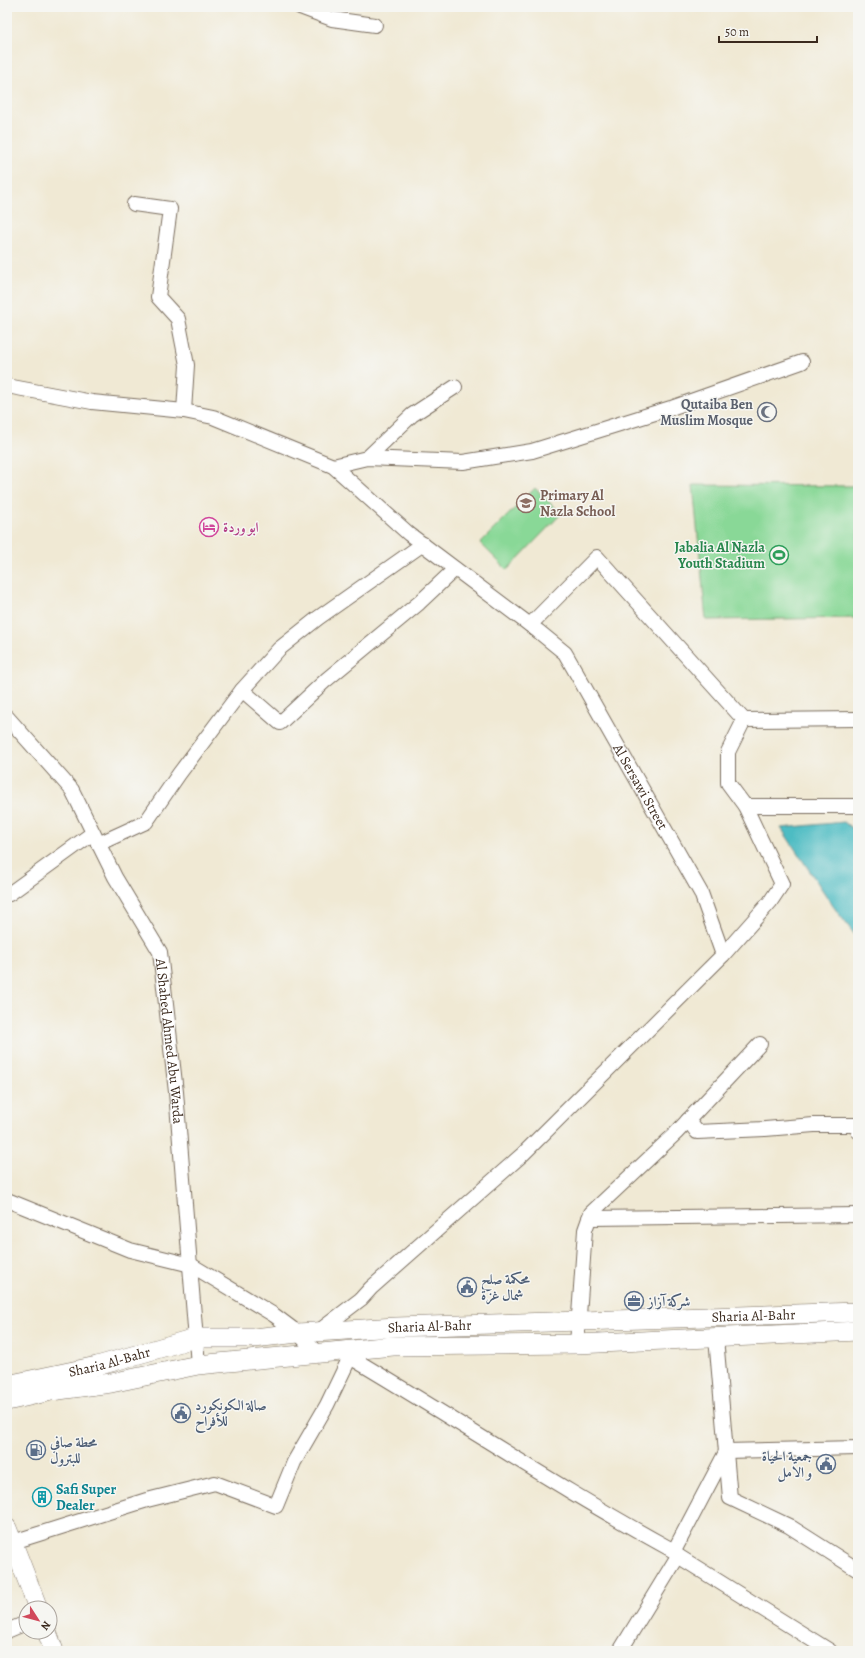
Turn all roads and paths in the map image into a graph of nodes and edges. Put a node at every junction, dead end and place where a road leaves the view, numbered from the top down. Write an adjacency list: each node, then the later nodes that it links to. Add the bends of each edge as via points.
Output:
1 (300, 7): 2 (street, via 332,19)
2 (375, 24)
3 (134, 204): 7 (street, via 170,209 158,297 178,319 187,365)
4 (802, 362): 8 (street, via 671,408 532,451 463,462)
5 (7, 386): 7 (street, Al Sersawi Street, via 92,402)
6 (455, 388): 8 (street, via 412,415)
7 (184, 411): 9 (street, Al Sersawi Street, via 213,417)
8 (367, 458): 9 (street)
9 (333, 466): 10 (street, Al Sersawi Street)
10 (423, 544): 11 (street, Al Sersawi Street); 13 (street, via 318,618 279,649)
11 (455, 569): 12 (street, Al Sersawi Street); 13 (street, via 326,680 280,724)
12 (534, 628): 15 (street, via 597,557); 21 (street, Al Sersawi Street, via 565,653 701,893)
13 (242, 690): 19 (street, via 146,822)
14 (7, 717): 19 (street, Al Shahed Ahmed Abu Warda, via 72,790)
15 (744, 720): 16 (street); 17 (street, via 728,752 728,783)
16 (858, 720)
17 (745, 806): 18 (street); 21 (street, via 782,884 770,902)
18 (858, 806)
19 (96, 839): 20 (street); 28 (street, Al Shahed Ahmed Abu Warda, via 115,877 160,952 176,1092)
20 (9, 894)
21 (723, 955): 31 (street, via 523,1154 360,1299)
22 (760, 1044): 23 (street)
23 (688, 1120): 24 (street, via 698,1132 814,1124 858,1125); 27 (street, via 591,1213)
24 (858, 1131)
25 (7, 1200): 28 (street, via 130,1250)
26 (858, 1215): 27 (street)
27 (589, 1218): 30 (street, via 585,1230)
28 (191, 1265): 33 (street); 34 (street, Al Shahed Ahmed Abu Warda)
29 (858, 1312): 30 (main road, Sharia Al-Bahr)
30 (580, 1322): 31 (main road, Sharia Al-Bahr); 36 (street)
31 (319, 1331): 33 (main road, Sharia Al-Bahr)
32 (858, 1331): 35 (main road, Sharia Al-Bahr)
33 (298, 1332): 34 (main road, Sharia Al-Bahr, via 254,1338); 37 (street)
34 (196, 1338): 39 (street, Al Shahed Ahmed Abu Warda); 40 (main road, Sharia Al-Bahr, via 97,1366)
35 (716, 1338): 36 (main road, Sharia Al-Bahr); 43 (street)
36 (577, 1344): 38 (main road, Sharia Al-Bahr, via 393,1346)
37 (317, 1353): 38 (main road, Sharia Al-Bahr); 39 (main road, Sharia Al-Bahr)
38 (351, 1354): 44 (street, via 327,1405 294,1462 276,1506 215,1483); 45 (street, via 563,1488)
39 (198, 1365): 41 (main road, Sharia Al-Bahr)
40 (7, 1385)
41 (7, 1401)
42 (858, 1448): 43 (street)
43 (726, 1451): 45 (street); 46 (street, via 730,1498 789,1526)
44 (10, 1535): 47 (main road)
45 (676, 1554): 52 (street); 53 (street)
46 (858, 1570)
47 (35, 1600)
48 (18, 1626): 49 (street)
49 (7, 1631)
50 (50, 1640): 51 (main road)
51 (54, 1651)
52 (620, 1651)
53 (830, 1651)

